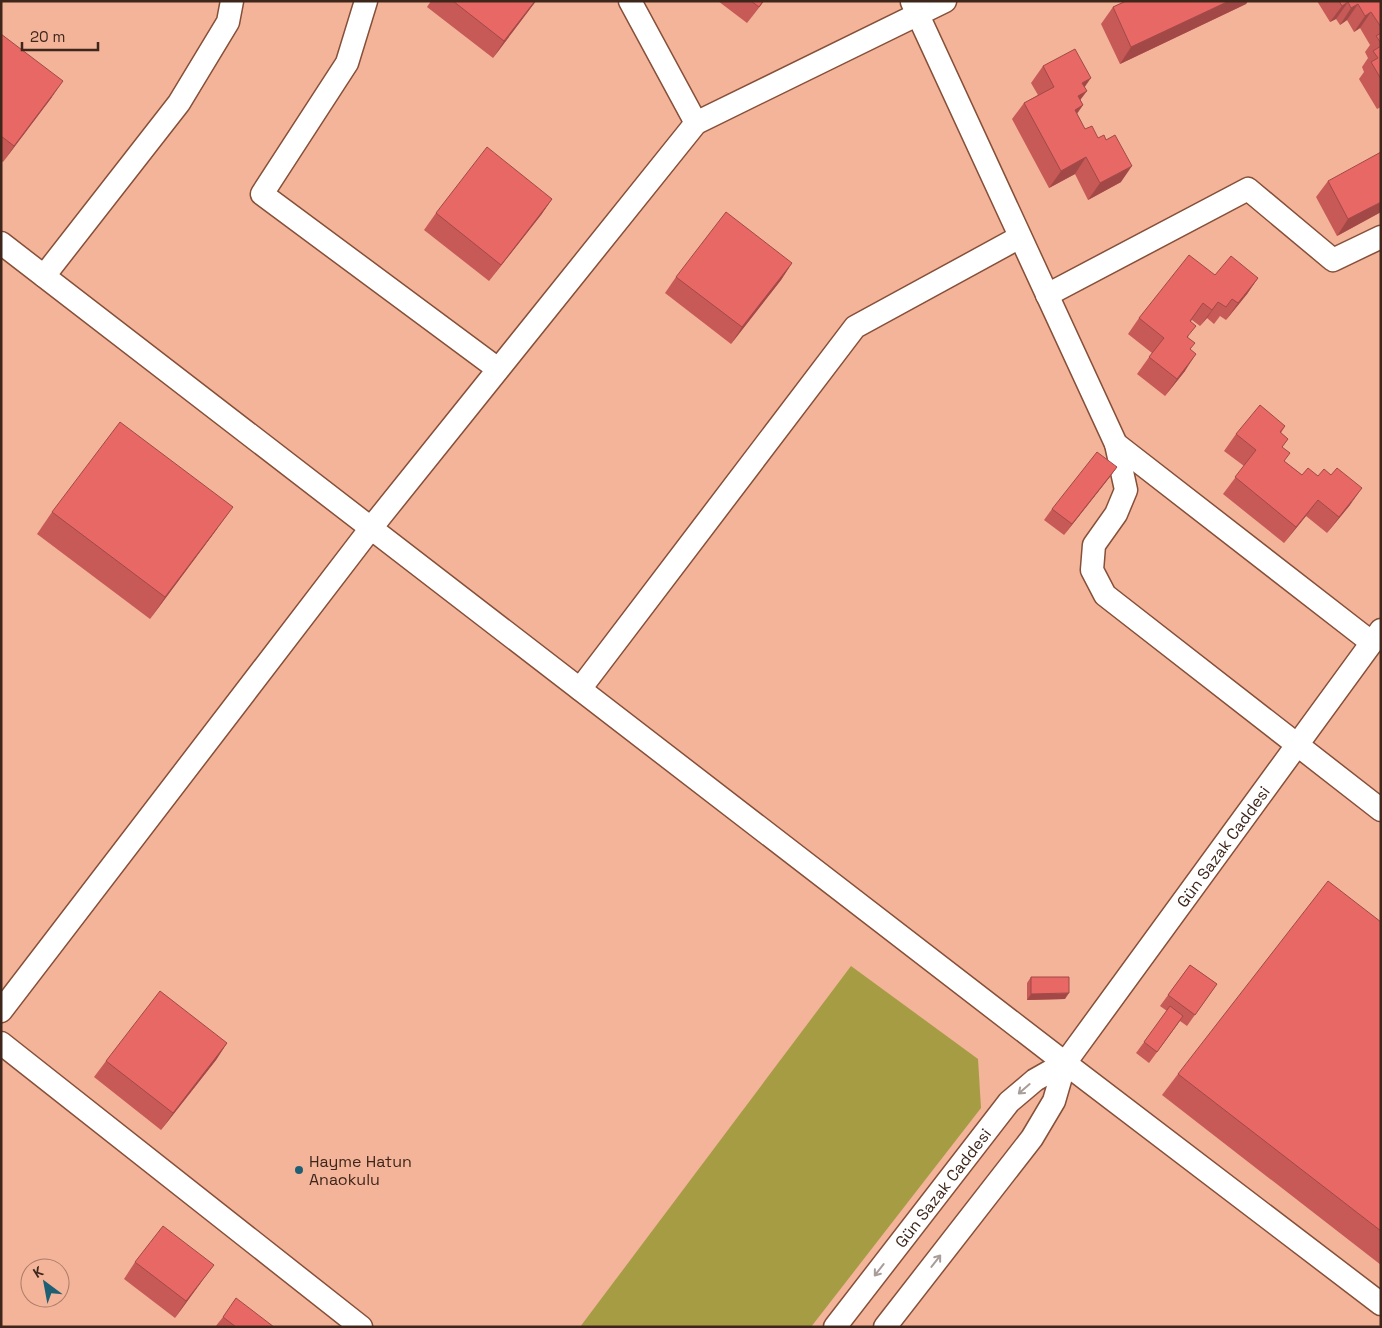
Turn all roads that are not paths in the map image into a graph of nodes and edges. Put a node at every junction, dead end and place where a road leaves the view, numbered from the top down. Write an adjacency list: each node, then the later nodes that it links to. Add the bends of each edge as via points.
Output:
1 (232, 1): 10 (street, via 228,22 179,102)
2 (366, 1): 12 (street, via 347,64 262,194)
3 (630, 1): 6 (street)
4 (945, 1): 5 (street)
5 (914, 8): 6 (street); 7 (street)
6 (696, 123): 12 (street)
7 (1020, 237): 11 (street); 16 (street, via 856,328)
8 (1381, 237): 11 (street, via 1334,260 1248,189)
9 (1, 243): 10 (street)
10 (44, 276): 14 (street)
11 (1047, 295): 13 (street)
12 (498, 369): 14 (street)
13 (1116, 444): 15 (street); 17 (street, via 1126,490 1116,514 1094,545 1092,570 1105,595)
14 (371, 528): 16 (street); 19 (street)
15 (1376, 636): 17 (street, Gün Sazak Caddesi)
16 (580, 689): 21 (street)
17 (1298, 745): 18 (street); 21 (street, Gün Sazak Caddesi)
18 (1381, 810)
19 (1, 1011)
20 (1, 1043): 23 (street)
21 (1065, 1063): 22 (street); 24 (street, Gün Sazak Caddesi, one-way to 24, via 1035,1080 1009,1102); 25 (street, Gün Sazak Caddesi, one-way to 21, via 1032,1138 1054,1101)
22 (1381, 1304)
23 (361, 1327)
24 (835, 1327)
25 (885, 1327)

